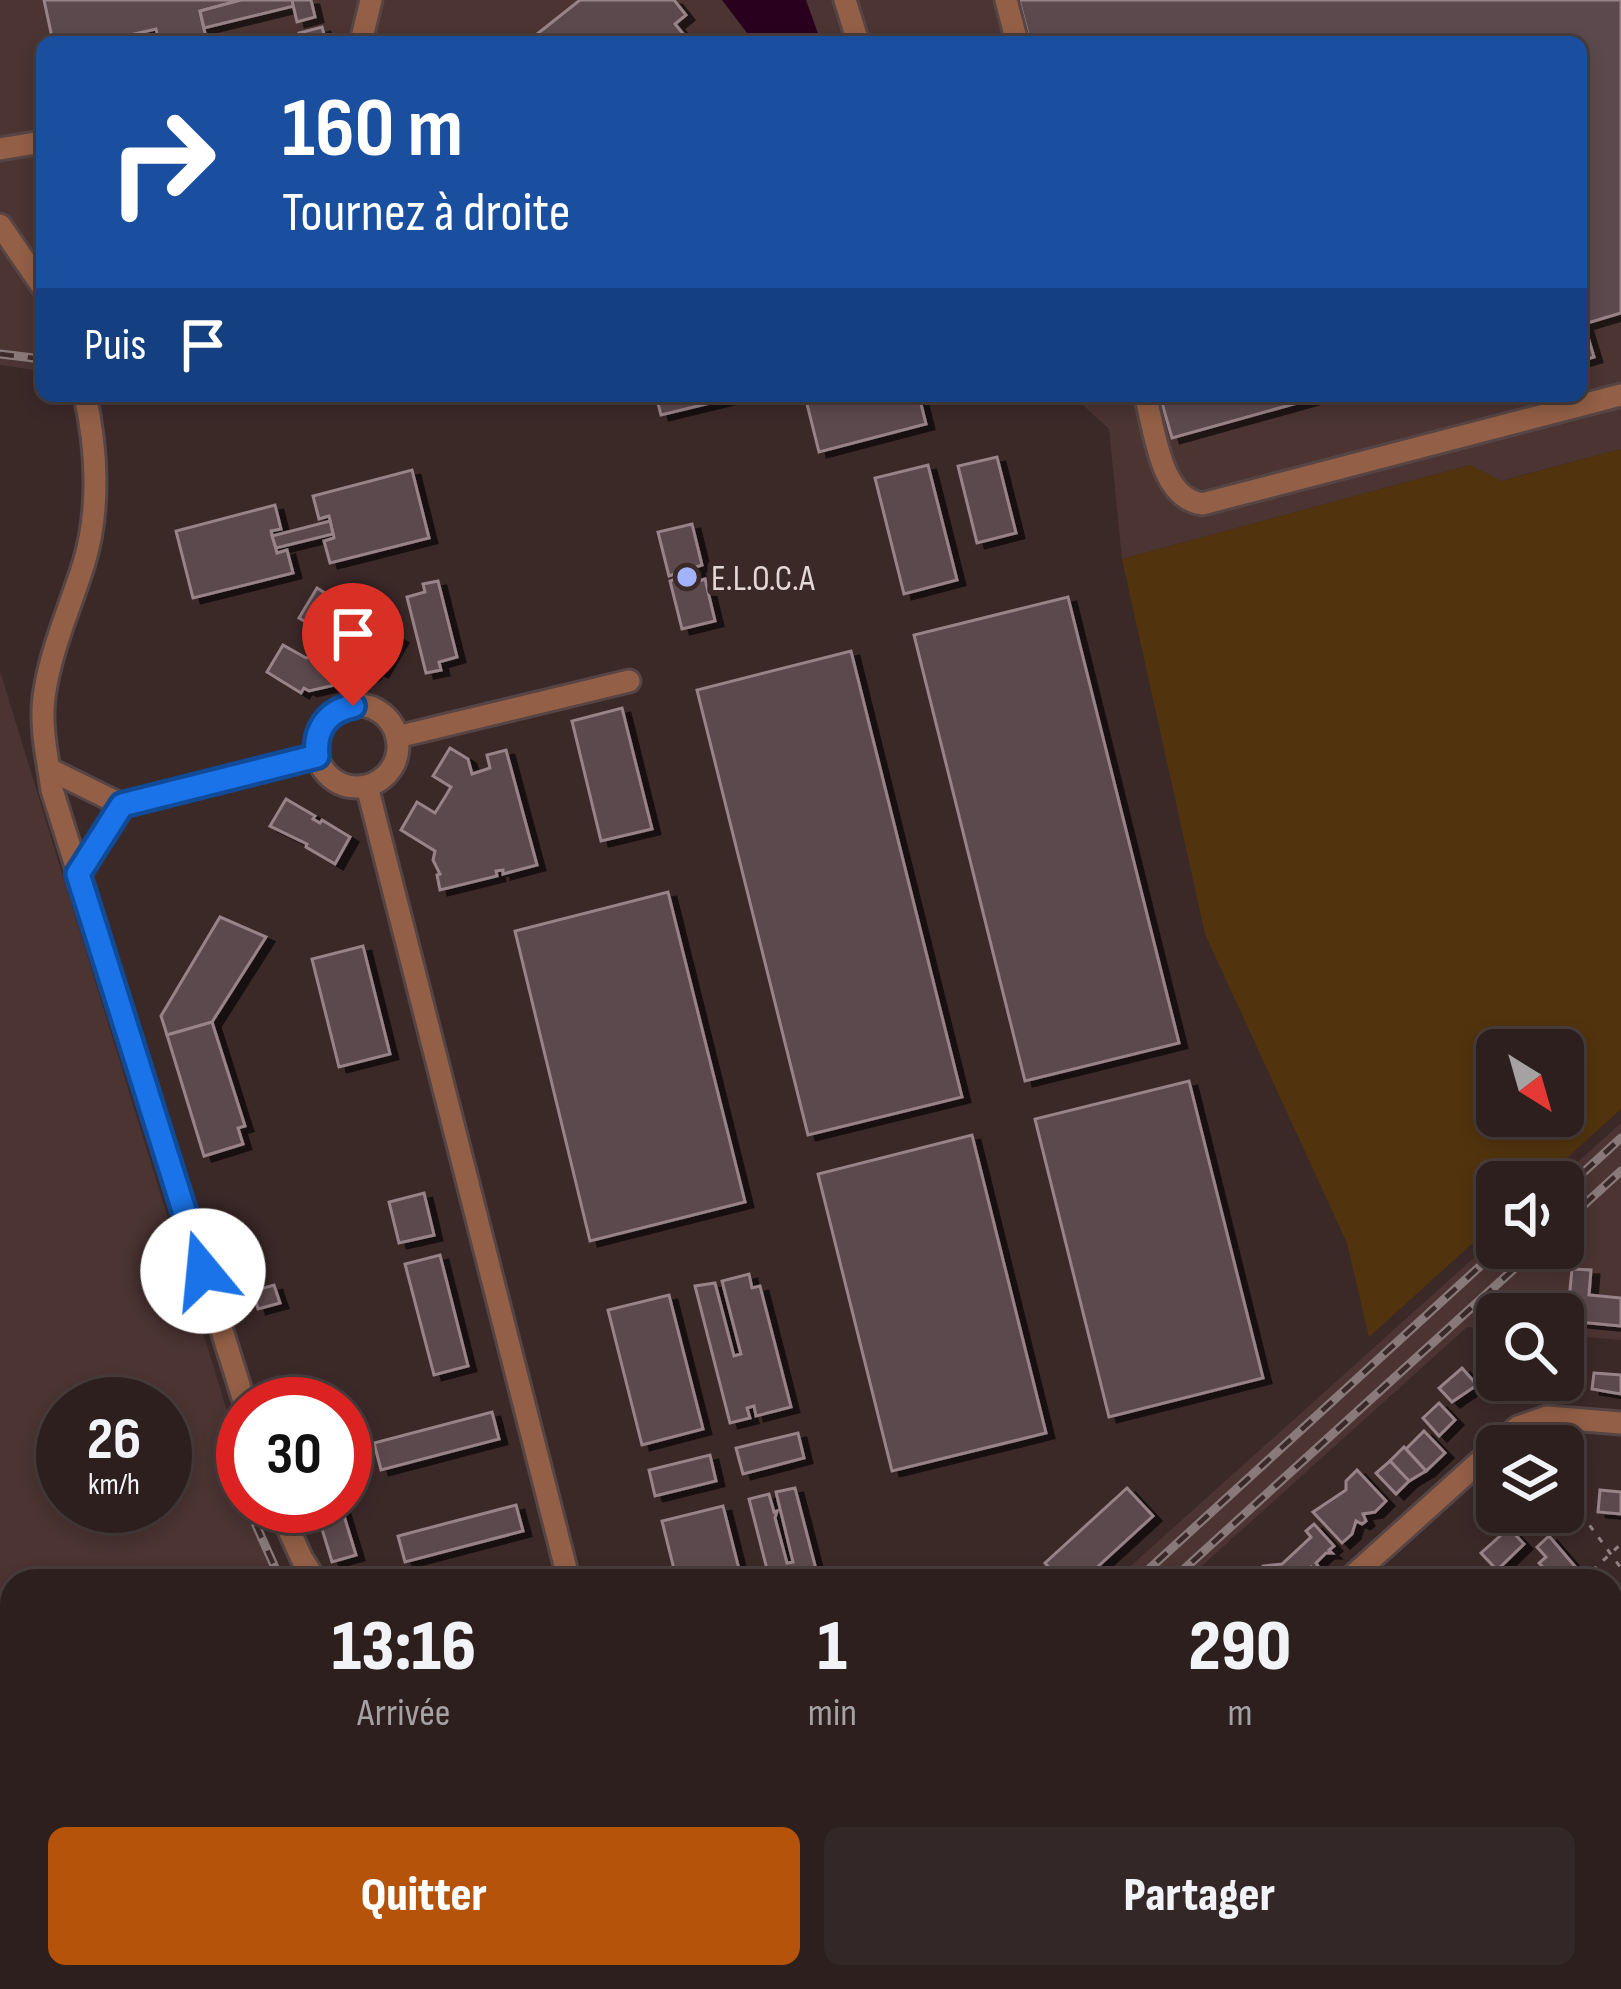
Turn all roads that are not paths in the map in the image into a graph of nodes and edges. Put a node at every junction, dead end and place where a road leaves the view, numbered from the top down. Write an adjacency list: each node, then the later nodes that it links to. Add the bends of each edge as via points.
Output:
1 (370, 0): 4 (street)
2 (845, 0): 5 (street)
3 (1006, 0): 6 (street)
4 (362, 36)
5 (856, 36)
6 (1015, 36)
7 (36, 143): 8 (street)
8 (0, 149)
9 (0, 225): 10 (street)
10 (36, 277)
11 (1621, 395): 13 (street, via 1202,504 1172,488)
12 (86, 402): 17 (street, via 94,490 86,557 43,702)
13 (1143, 402)
14 (629, 681): 15 (street)
15 (397, 736): 16 (street, via 376,710 341,708 318,733); 18 (street, via 394,761)
16 (317, 756): 18 (street, via 336,781); 19 (street)
17 (49, 769): 19 (street); 20 (street)
18 (367, 786): 25 (street)
19 (122, 805): 20 (street)
20 (78, 874): 21 (street)
21 (236, 1377)
22 (1621, 1423): 26 (street, via 1546,1417 1518,1427)
23 (290, 1533): 24 (street)
24 (308, 1569)
25 (566, 1569)
26 (1360, 1569)

